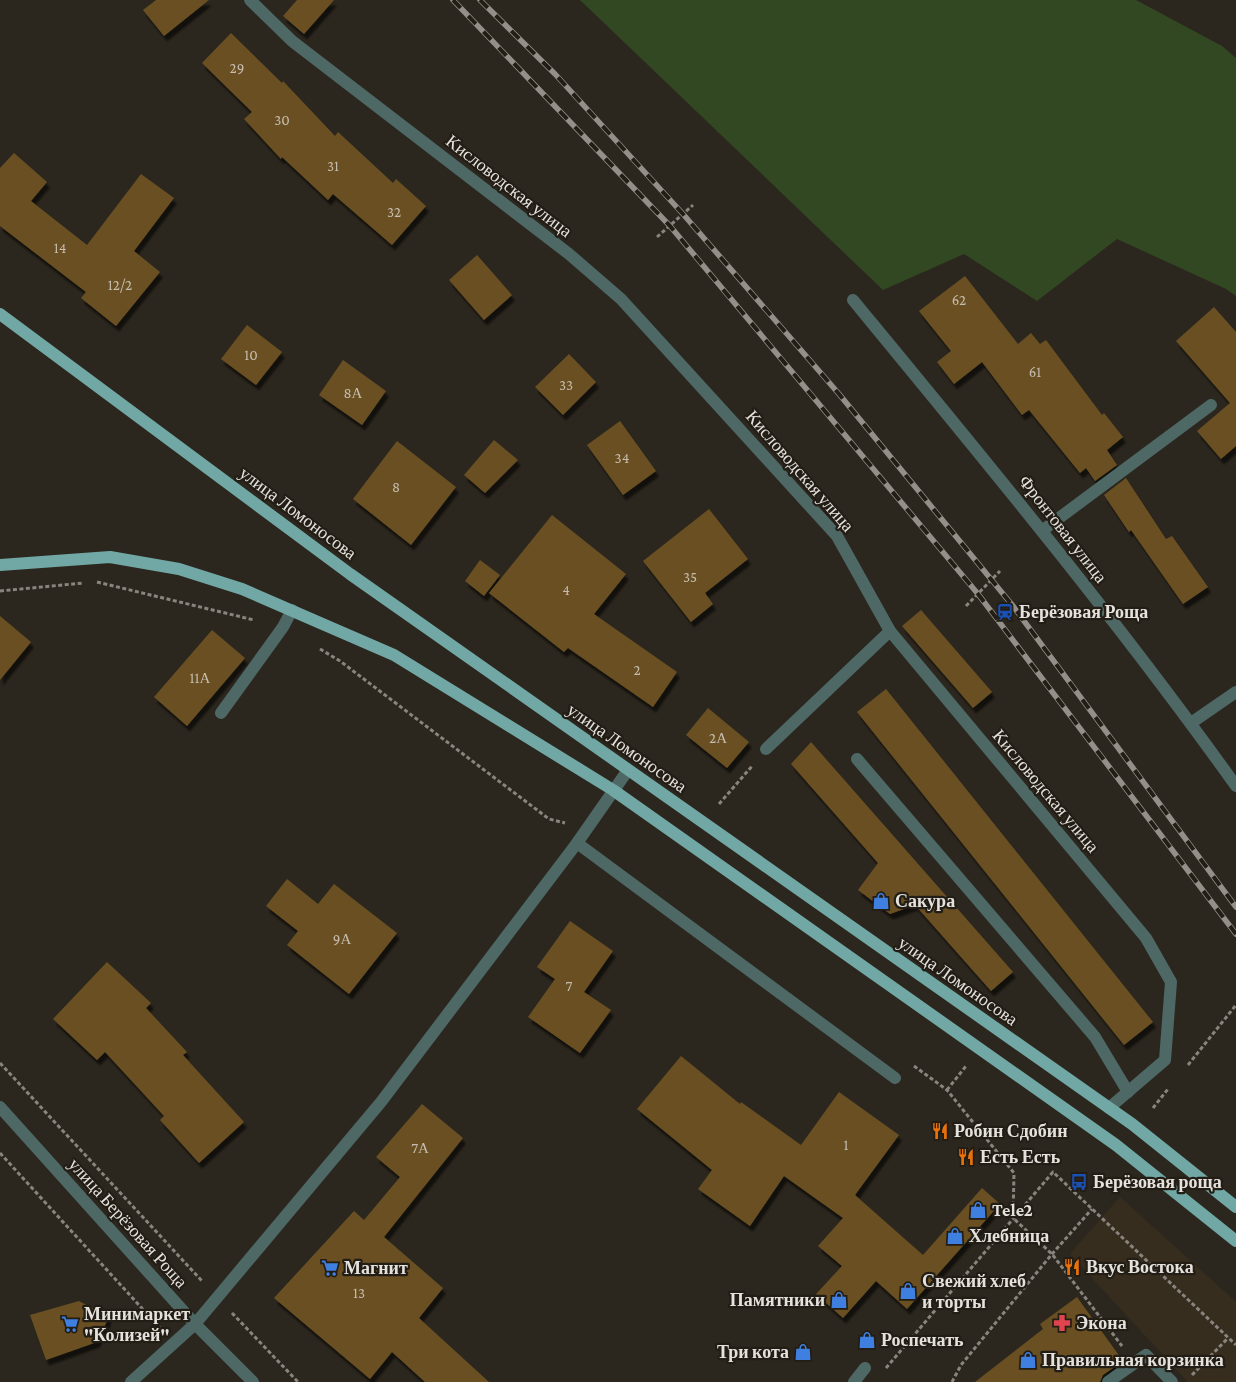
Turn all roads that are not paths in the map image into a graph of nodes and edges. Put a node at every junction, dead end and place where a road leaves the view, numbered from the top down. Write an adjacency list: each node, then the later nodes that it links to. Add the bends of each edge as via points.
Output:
1 (250, 0): 8 (street, Кисловодская улица, via 292,41 569,254 620,299 837,536)
2 (853, 300): 5 (street, Фронтовая улица)
3 (0, 314): 14 (main road, улица Ломоносова, via 350,574)
4 (1211, 405): 5 (street)
5 (1042, 530): 11 (street, Фронтовая улица)
6 (0, 565): 7 (main road, via 110,557 179,569 242,589)
7 (292, 610): 10 (street); 16 (main road, via 394,654)
8 (890, 631): 12 (street); 19 (street, Кисловодская улица, via 1146,938 1171,982 1165,1060)
9 (1236, 692): 11 (street)
10 (221, 713)
11 (1191, 723): 15 (street, Фронтовая улица)
12 (766, 749)
13 (857, 759): 19 (street, via 1095,1038)
14 (628, 770): 16 (street); 21 (main road, улица Ломоносова)
15 (1236, 786)
16 (613, 790): 17 (street); 23 (main road, via 1116,1145)
17 (577, 843): 18 (street); 24 (street, via 381,1102)
18 (895, 1078)
19 (1128, 1092): 21 (street, Кисловодская улица)
20 (0, 1106): 24 (street, улица Берёзовая Роща)
21 (1109, 1108): 22 (main road, улица Ломоносова)
22 (1236, 1208)
23 (1236, 1241)
24 (195, 1324): 26 (street); 27 (street, улица Берёзовая Роща)
25 (865, 1368): 28 (street)
26 (132, 1382)
27 (253, 1382)
28 (854, 1382)
29 (1108, 1382): 30 (street, via 1146,1355)
30 (1172, 1382)

